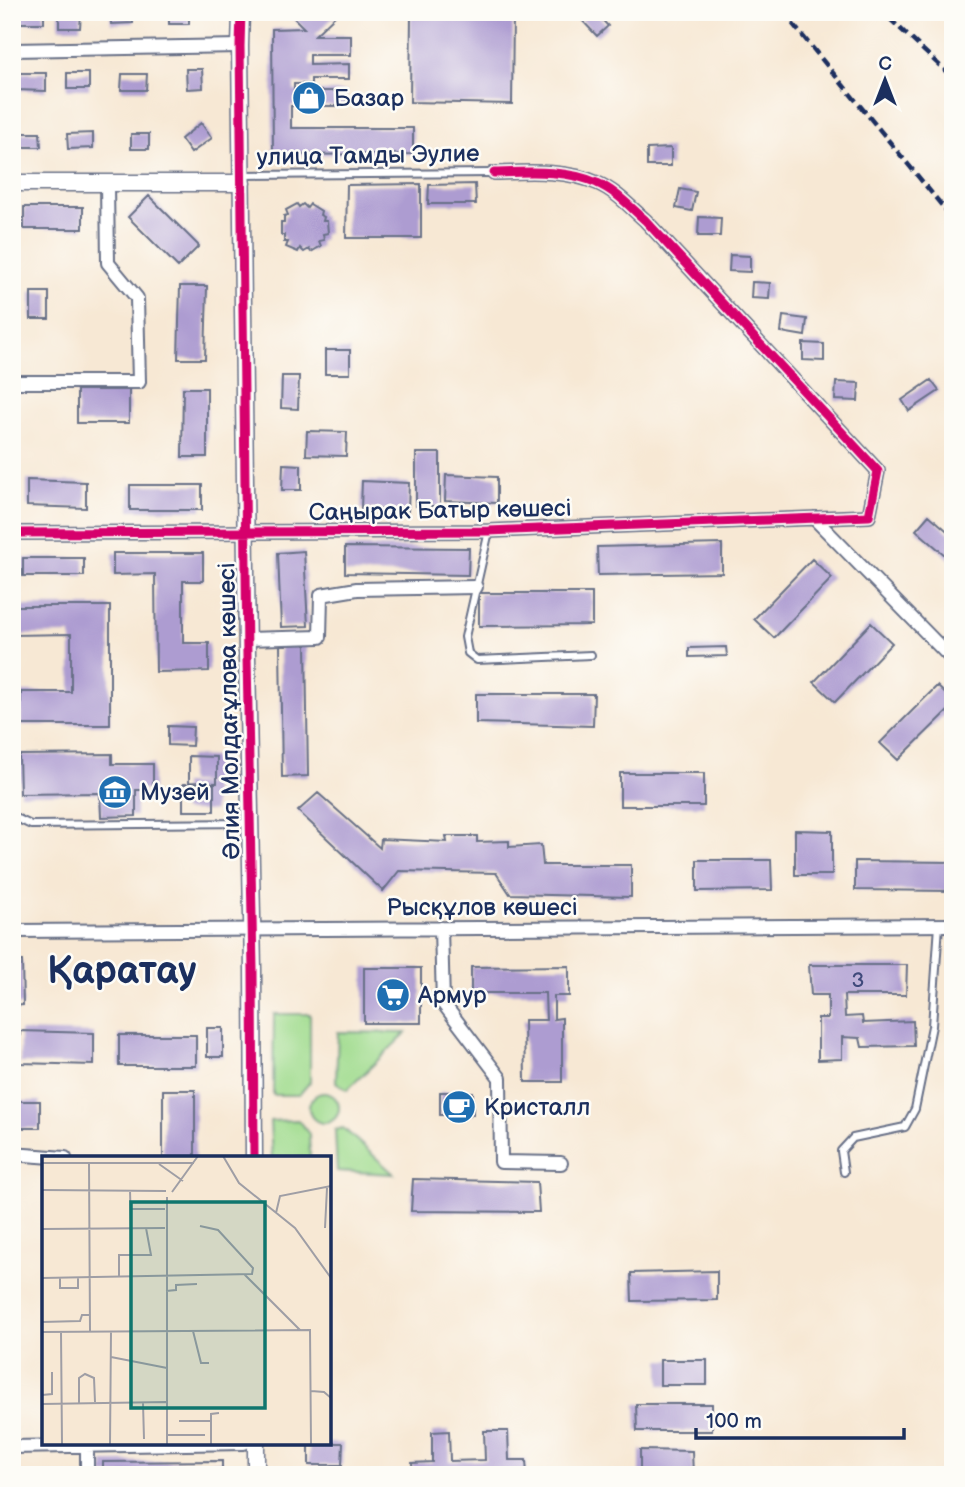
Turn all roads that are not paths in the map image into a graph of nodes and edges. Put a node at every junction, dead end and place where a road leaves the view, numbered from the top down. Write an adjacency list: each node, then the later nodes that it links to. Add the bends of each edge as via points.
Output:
1 (241, 12): 2 (street, Әлия Молдағұлова көшесі)
2 (240, 46): 3 (street); 5 (street, Әлия Молдағұлова көшесі)
3 (12, 50)
4 (494, 173): 5 (lane, улица Тамды Эулие); 9 (street, Саңырак Батыр көшесі, via 574,176 599,184 624,200 878,471 869,516)
5 (242, 179): 7 (street); 10 (street, Әлия Молдағұлова көшесі)
6 (12, 183): 7 (street)
7 (107, 183): 8 (street, via 108,263 137,298 139,382)
8 (12, 382)
9 (814, 518): 11 (street, Саңырак Батыр көшесі); 16 (street)
10 (245, 531): 11 (street, Саңырак Батыр көшесі); 12 (street, Саңырак Батыр көшесі); 14 (street, Әлия Молдағұлова көшесі)
11 (489, 531): 13 (lane)
12 (12, 533)
13 (476, 587): 14 (street, via 357,589 321,595 320,637); 15 (lane, via 465,637 468,653 477,660)
14 (246, 639): 18 (street, Әлия Молдағұлова көшесі)
15 (591, 655)
16 (953, 660)
17 (12, 816): 18 (lane, via 31,825)
18 (250, 823): 21 (street, Әлия Молдағұлова көшесі)
19 (946, 925): 20 (street, Рысқұлов көшесі); 27 (lane, via 915,1109 905,1127 853,1138 841,1151)
20 (441, 928): 21 (street, Рысқұлов көшесі); 26 (street, via 443,1003 500,1078 501,1162)
21 (252, 930): 22 (street, Рысқұлов көшесі); 25 (street, Әлия Молдағұлова көшесі)
22 (12, 931)
23 (12, 1154): 24 (street)
24 (42, 1156)
25 (254, 1156)
26 (561, 1163)
27 (844, 1172)
28 (139, 1445): 30 (street)
29 (256, 1445): 33 (street)
30 (87, 1446): 31 (street); 32 (street)
31 (12, 1447)
32 (87, 1475)
33 (256, 1475)

